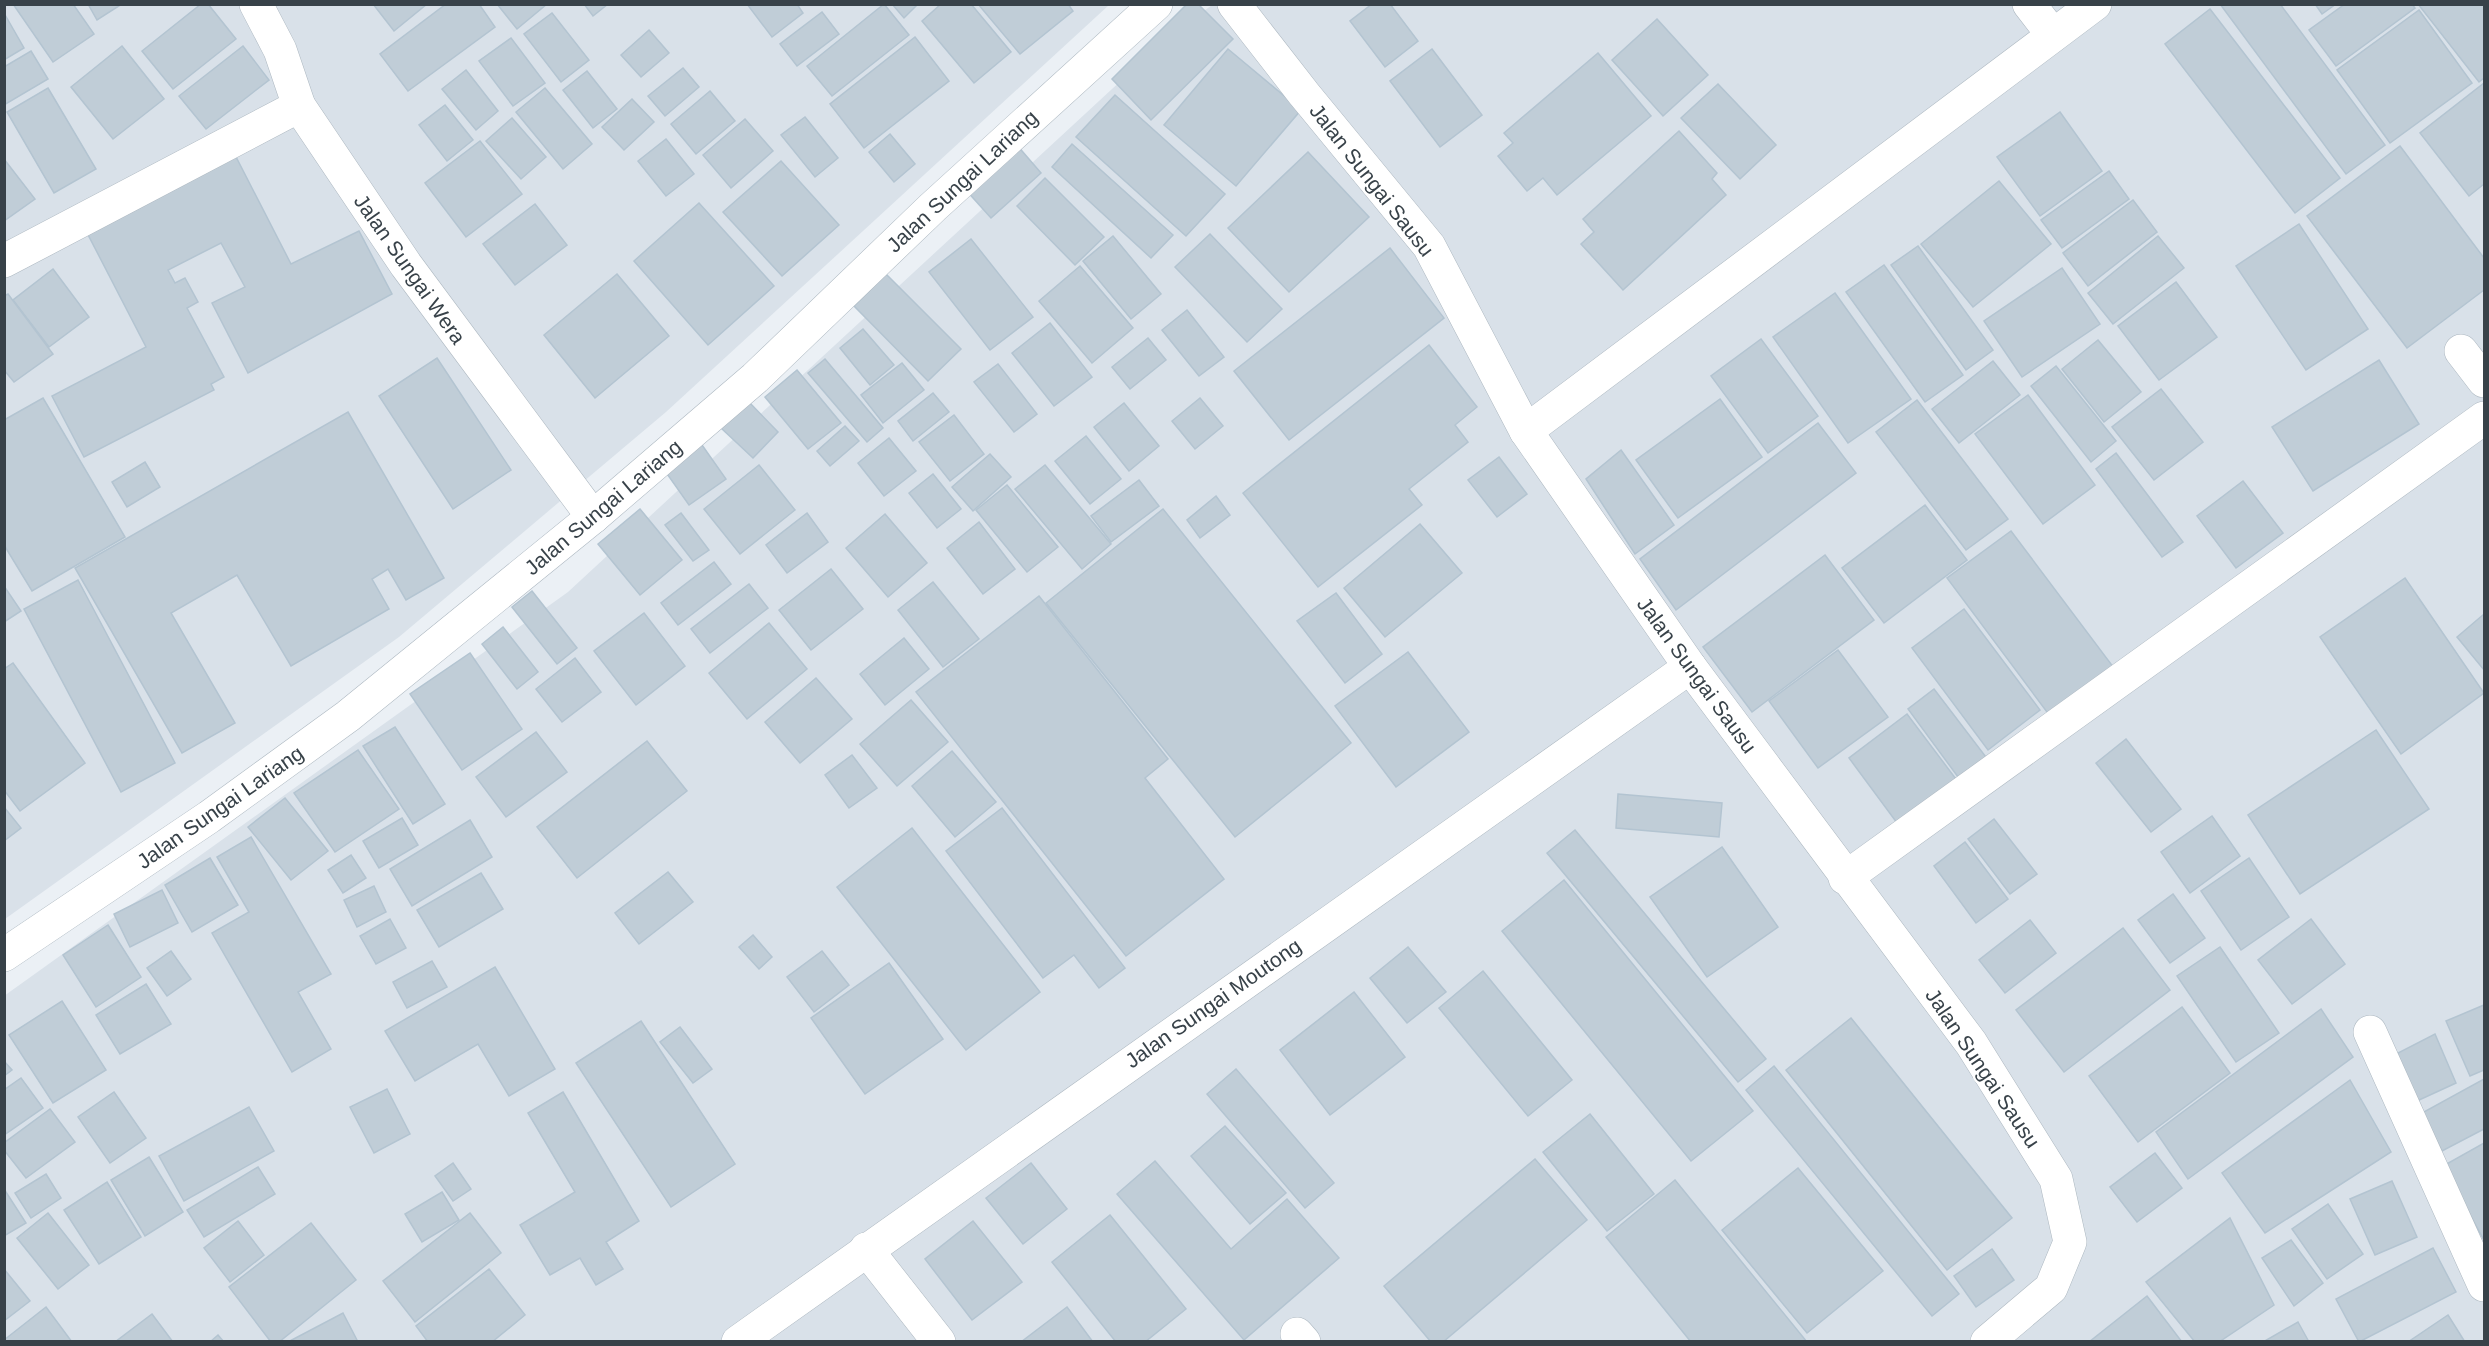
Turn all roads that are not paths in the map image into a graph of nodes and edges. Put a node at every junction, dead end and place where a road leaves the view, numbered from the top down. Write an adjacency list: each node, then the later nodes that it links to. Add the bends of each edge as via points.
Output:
1 (256, 4): 7 (street, Jalan Sungai Wera, via 279,50)
2 (1156, 4): 13 (street, Jalan Sungai Lariang, via 933,207 754,378)
3 (1234, 4): 12 (street, Jalan Sungai Sausu, via 1428,246)
4 (2030, 4): 6 (street)
5 (2095, 4): 6 (street)
6 (2053, 35): 12 (street)
7 (299, 105): 8 (street); 13 (street, Jalan Sungai Wera, via 405,265)
8 (4, 261)
9 (2461, 351): 10 (street)
10 (2484, 381)
11 (2484, 418): 15 (street)
12 (1526, 431): 14 (street, Jalan Sungai Sausu)
13 (593, 517): 16 (street, Jalan Sungai Lariang, via 348,716 209,817)
14 (1690, 667): 15 (street, Jalan Sungai Sausu); 18 (street, Jalan Sungai Moutong)
15 (1845, 878): 22 (street, Jalan Sungai Sausu, via 1971,1043 2056,1179 2070,1242 2051,1288)
16 (4, 955)
17 (2370, 1032): 19 (street)
18 (866, 1249): 20 (street, Jalan Sungai Moutong); 21 (street)
19 (2484, 1285)
20 (738, 1341)
21 (939, 1341)
22 (1987, 1341)

